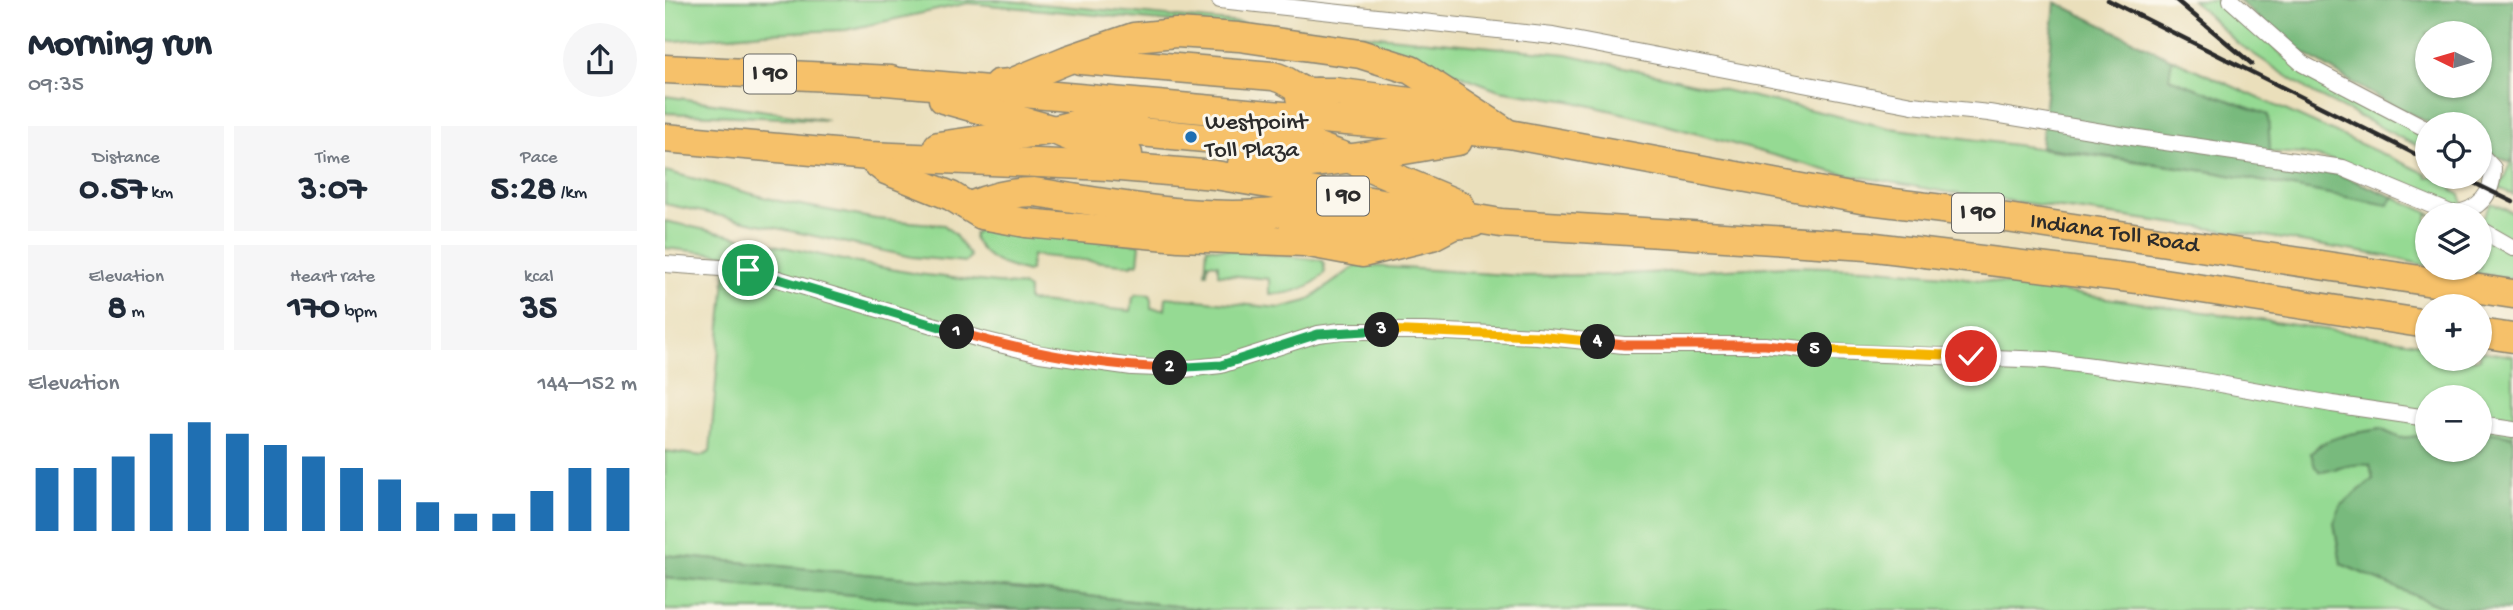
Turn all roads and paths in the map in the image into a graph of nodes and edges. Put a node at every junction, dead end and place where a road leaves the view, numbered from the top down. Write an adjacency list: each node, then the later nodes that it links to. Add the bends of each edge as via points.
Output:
1 (1220, 0): 21 (street, via 1553,36 1912,105 2343,168)
2 (2231, 0): 12 (street, via 2303,64)
3 (1065, 61): 5 (highway); 8 (highway); 10 (highway, via 1273,76); 11 (highway, via 1134,37 1176,33 1304,45 1360,54 1411,70)
4 (665, 69): 6 (highway, I 90)
5 (1036, 74): 8 (highway, via 1011,83); 10 (highway, via 1117,75 1137,90 1269,107 1283,106)
6 (813, 76): 7 (highway, I 90); 9 (highway)
7 (875, 80): 8 (highway, I 90); 9 (highway, I 90)
8 (968, 86): 9 (highway); 14 (highway, I 90)
9 (918, 92): 13 (highway, I 90)
10 (1310, 93): 11 (highway)
11 (1473, 111): 14 (highway)
12 (2415, 123)
13 (1053, 130): 16 (highway, I 90); 17 (highway, I 90, via 1109,153 1266,167); 17 (highway, I 90, via 1113,115 1271,129)
14 (1509, 134): 17 (highway, I 90); 29 (highway, Indiana Toll Road / I 90, via 1861,199)
15 (665, 138): 16 (highway, I 90)
16 (866, 156): 19 (highway, I 90); 19 (highway, via 886,170 934,189)
17 (1348, 158): 23 (highway, I 90)
18 (1342, 195): 19 (highway, I 90, via 1211,174 1108,166); 20 (highway); 22 (highway, via 1307,209); 23 (highway, I 90)
19 (989, 196): 20 (highway, via 1014,166); 22 (highway, via 1034,192 1157,210); 24 (highway); 26 (highway, via 993,218 1027,223 1179,237)
20 (1289, 198): 22 (highway)
21 (2426, 203)
22 (1232, 208): 24 (highway)
23 (1493, 222): 24 (highway); 26 (highway, via 1453,225 1431,236 1363,253); 30 (highway, Indiana Toll Road / I 90, via 1867,246 2138,279)
24 (1266, 231): 26 (highway)
25 (2492, 236): 27 (street)
26 (1304, 242)
27 (2513, 248)
28 (665, 264): 33 (street, via 748,270 983,340 1040,354 1132,367 1221,365 1318,334 1424,331 1624,345 1765,345 1828,352 2046,360)
29 (2513, 294)
30 (2415, 322)
31 (2492, 335): 32 (highway)
32 (2513, 338)
33 (2415, 416)
34 (2492, 427): 35 (street)
35 (2513, 430)

